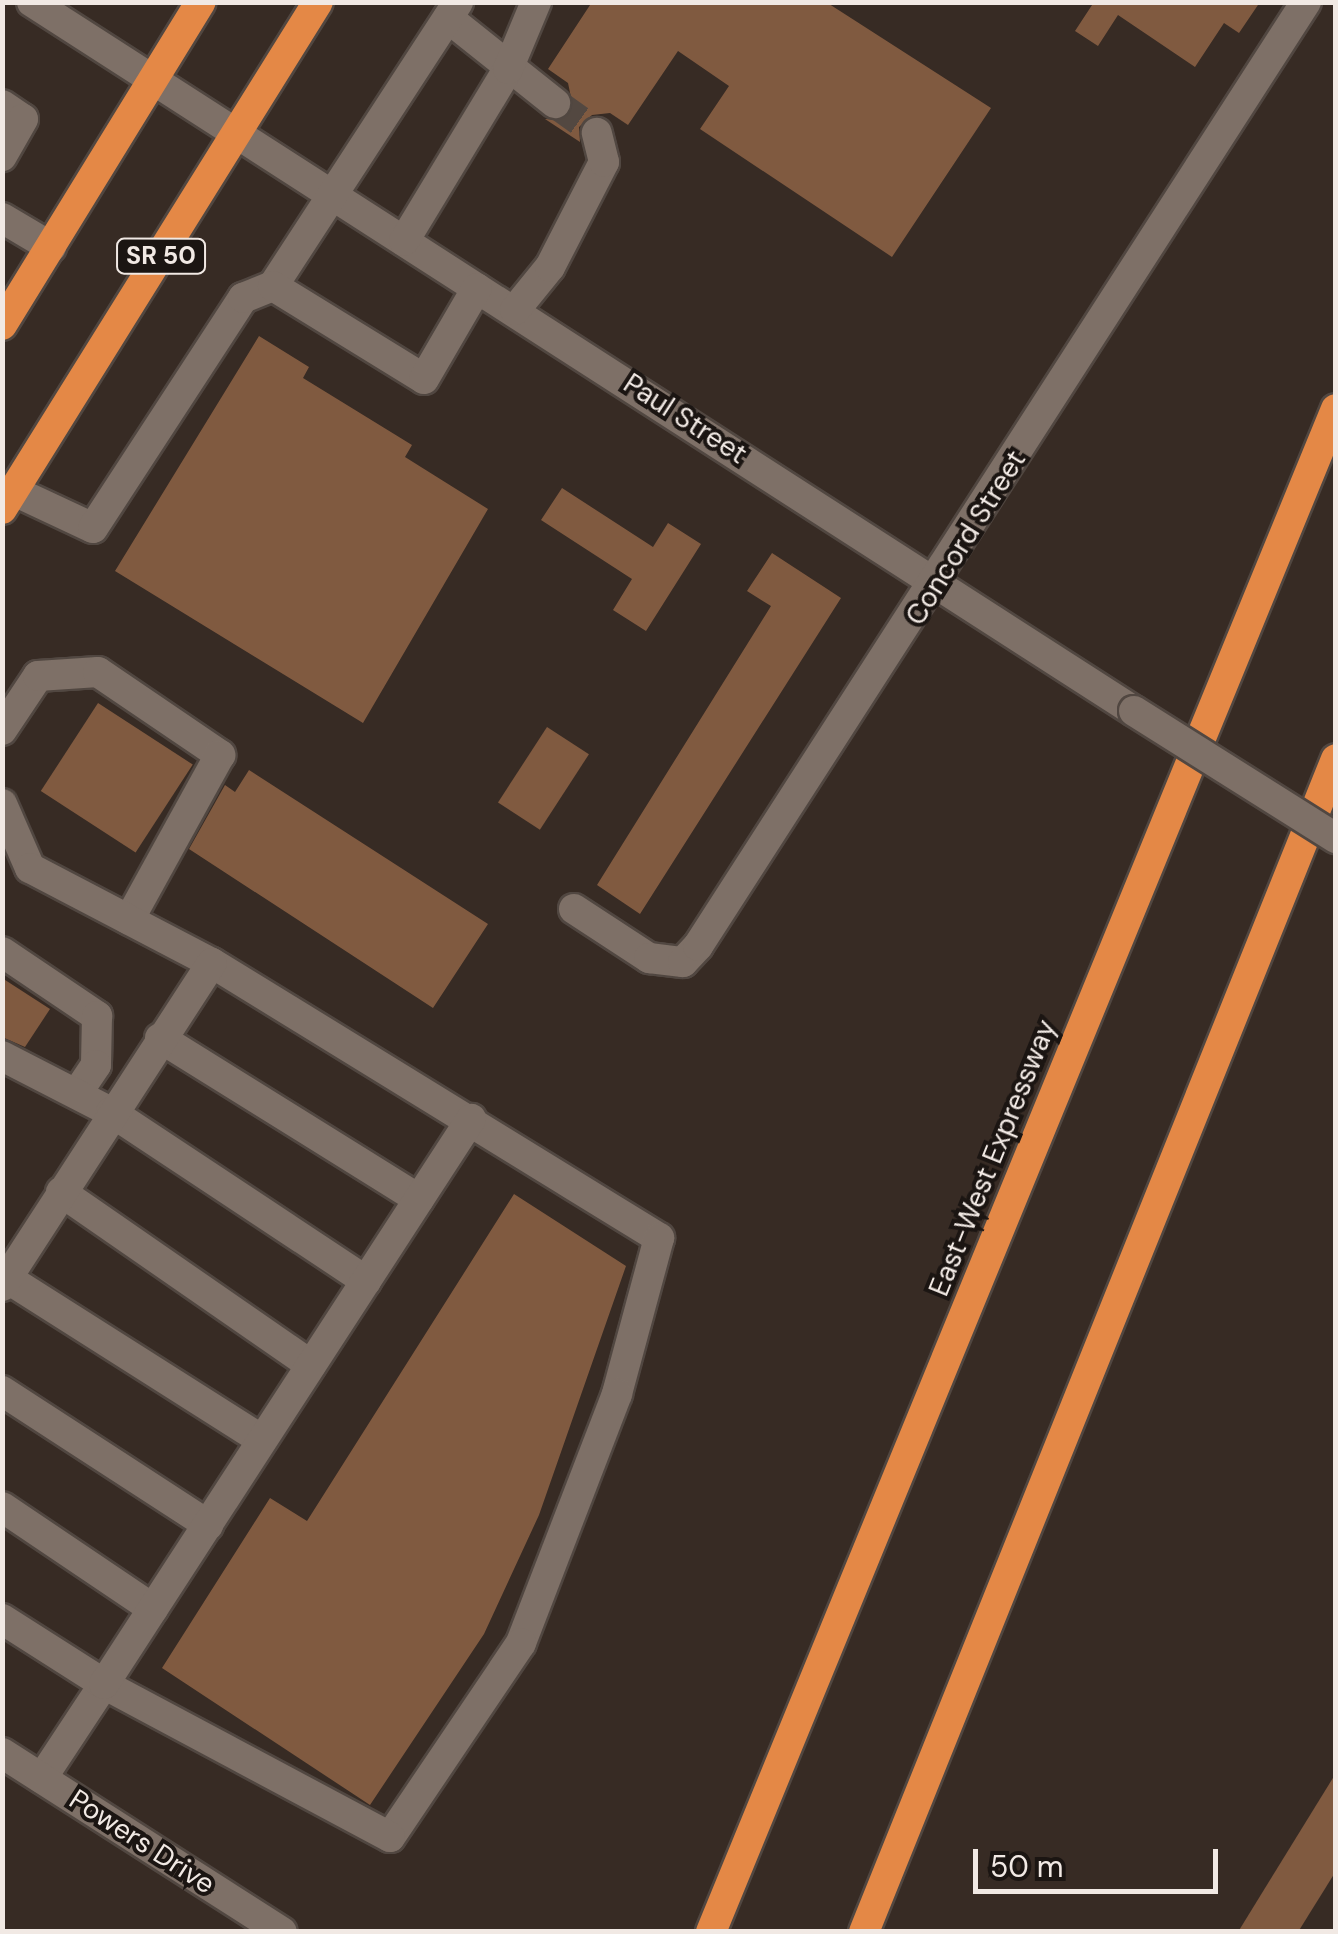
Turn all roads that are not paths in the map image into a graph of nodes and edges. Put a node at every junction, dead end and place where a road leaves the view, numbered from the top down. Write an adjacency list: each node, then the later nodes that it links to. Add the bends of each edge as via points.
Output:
1 (32, 2): 8 (street, Paul Street)
2 (201, 2): 8 (highway)
3 (318, 2): 12 (highway, SR 50)
4 (536, 2): 7 (street)
5 (1306, 2): 24 (street, Concord Street)
6 (453, 10): 7 (street); 14 (street)
7 (508, 69): 9 (street); 16 (street)
8 (154, 81): 12 (street, Paul Street); 17 (highway)
9 (555, 103)
10 (2, 106): 13 (street, via 24,119)
11 (597, 133): 20 (street, via 604,162 550,267)
12 (236, 135): 14 (street, Paul Street); 23 (highway, SR 50)
13 (2, 156)
14 (337, 199): 16 (street, Paul Street); 18 (street)
15 (2, 218): 17 (street)
16 (404, 241): 19 (street, Paul Street)
17 (51, 247): 21 (highway)
18 (273, 286): 19 (street, via 424,380); 23 (street, via 243,298 93,528)
19 (477, 288): 20 (street, Paul Street)
20 (515, 310): 24 (street, Paul Street)
21 (2, 326)
22 (1336, 409): 53 (highway, East-West Expressway)
23 (8, 500)
24 (939, 582): 28 (street, Paul Street, bridge); 29 (street, Concord Street, via 683,962 649,958)
25 (2, 730): 30 (street, via 38,676 98,672 220,755)
26 (1336, 758): 54 (highway)
27 (2, 804): 30 (street, via 30,868)
28 (1336, 838)
29 (574, 908)
30 (129, 920): 32 (street)
31 (2, 952): 35 (street, via 97,1016 96,1064)
32 (212, 963): 33 (street); 37 (street)
33 (160, 1038): 36 (street); 39 (street)
34 (2, 1056): 35 (street)
35 (78, 1092): 36 (street)
36 (111, 1112): 38 (street); 41 (street)
37 (471, 1119): 39 (street); 49 (street, via 658,1238 616,1394 521,1643 390,1837)
38 (61, 1192): 40 (street); 42 (street)
39 (419, 1199): 41 (street)
40 (4, 1280): 44 (street)
41 (366, 1281): 42 (street)
42 (312, 1365): 44 (street)
43 (2, 1391): 46 (street)
44 (262, 1440): 46 (street)
45 (2, 1507): 47 (street)
46 (208, 1524): 47 (street)
47 (152, 1609): 49 (street)
48 (2, 1618): 49 (street)
49 (104, 1684): 51 (street)
50 (2, 1753): 51 (street, Powers Drive)
51 (42, 1778): 52 (street, Powers Drive)
52 (282, 1932)
53 (712, 1932)
54 (864, 1932)

